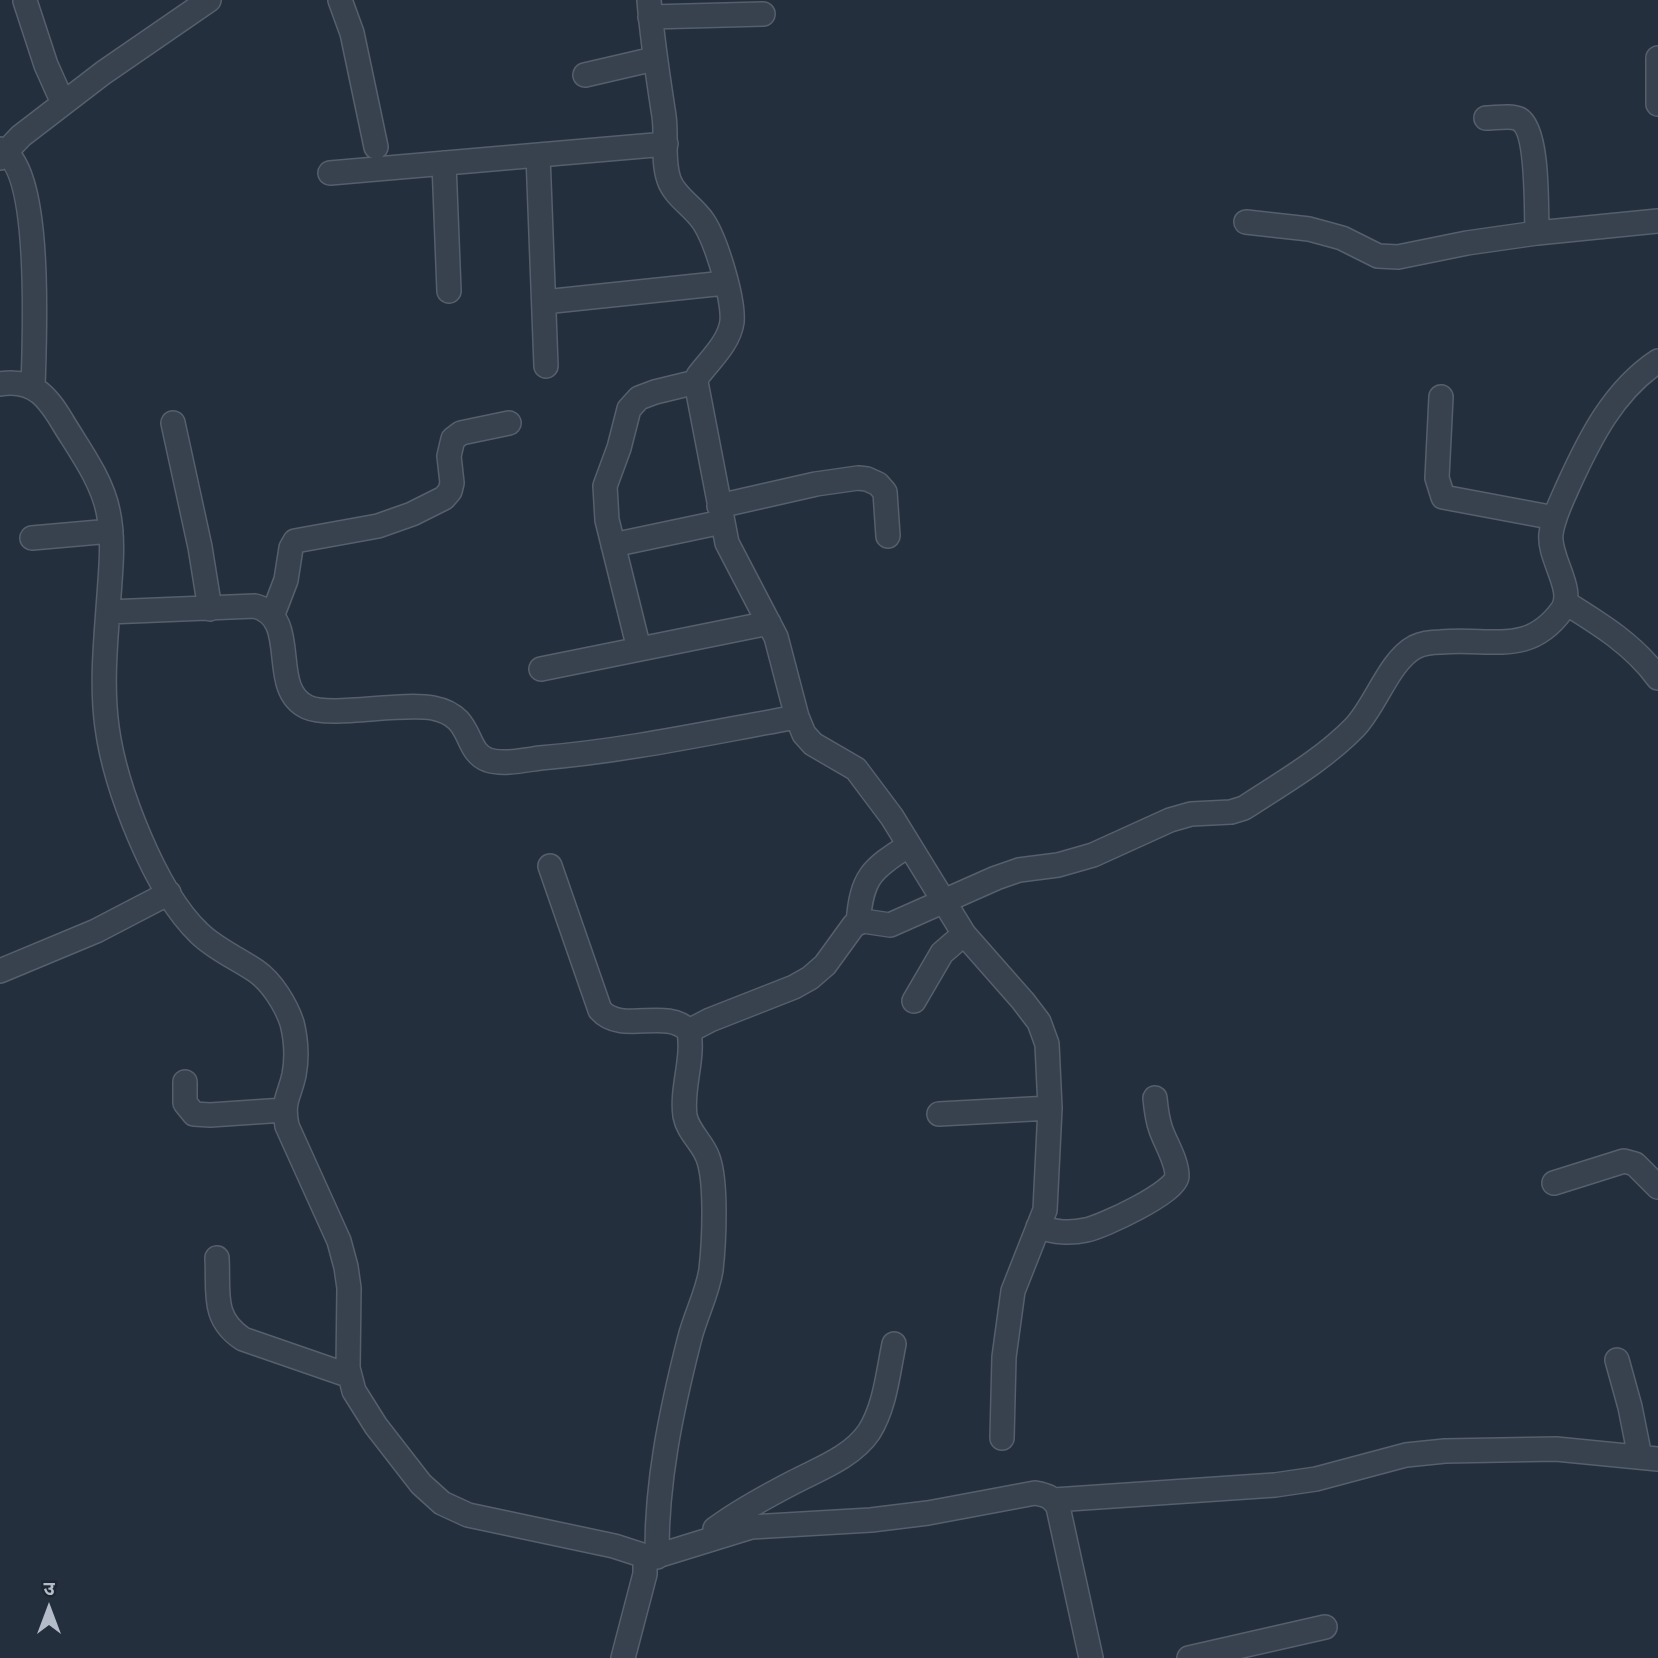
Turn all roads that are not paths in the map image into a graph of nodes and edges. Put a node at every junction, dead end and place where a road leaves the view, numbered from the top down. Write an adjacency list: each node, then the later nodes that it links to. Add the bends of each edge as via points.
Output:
1 (209, 0): 9 (street)
2 (340, 0): 13 (street, via 352,33)
3 (25, 1): 9 (street)
4 (649, 9): 5 (street); 7 (street)
5 (763, 14)
6 (1658, 58): 10 (street)
7 (654, 59): 8 (street); 12 (street)
8 (585, 75)
9 (63, 103): 14 (street)
10 (1658, 104)
11 (1486, 118): 20 (street, via 1517,118 1530,134)
12 (666, 144): 15 (street); 21 (street, via 669,180 702,220)
13 (376, 147)
14 (2, 153): 28 (street, via 21,179 29,213 34,277)
15 (538, 155): 16 (street); 23 (street)
16 (444, 163): 17 (street); 22 (street)
17 (330, 173)
18 (1658, 221): 20 (street)
19 (1246, 222): 20 (street, via 1309,229 1342,238 1378,256 1398,257)
20 (1537, 233)
21 (725, 283): 23 (street); 26 (street, via 732,323)
22 (449, 291)
23 (544, 302): 25 (street)
24 (1658, 361): 33 (street, via 1605,415)
25 (546, 366)
26 (696, 382): 32 (street); 37 (street, via 639,398 629,409 605,486)
27 (0, 384): 28 (street)
28 (33, 388): 34 (street, via 52,404 87,464 108,508)
29 (1441, 397): 33 (street, via 1437,478 1443,497)
30 (173, 423): 39 (street)
31 (509, 423): 41 (street, via 461,433 453,439 449,456 452,483 444,498 378,526 295,541)
32 (721, 514): 35 (street, via 816,484 867,479 885,492); 37 (street); 42 (street, via 727,543)
33 (1555, 518): 38 (street, via 1552,554 1567,592)
34 (111, 531): 36 (street); 40 (street)
35 (888, 536)
36 (32, 538)
37 (613, 545): 43 (street)
38 (1566, 603): 45 (street, via 1625,643); 50 (street, via 1550,624 1517,642 1450,641 1416,647 1403,657 1357,726 1324,756 1244,808 1170,820 1093,855 1019,870)
39 (210, 609): 40 (street); 41 (street, via 255,606)
40 (108, 612): 49 (street, via 104,692 116,771 127,806)
41 (273, 614): 46 (street, via 279,624 288,680 302,705 338,710 405,706 452,713 488,760 578,755)
42 (769, 622): 43 (street); 46 (street)
43 (639, 649): 44 (street)
44 (541, 669)
45 (1658, 678)
46 (797, 717): 47 (street, via 813,744 856,769)
47 (909, 845): 50 (street); 51 (street, via 878,865 866,880)
48 (550, 866): 55 (street, via 605,1016 674,1022)
49 (169, 893): 53 (street, via 96,931); 59 (street, via 200,934 259,972 282,1000 292,1023 296,1055)
50 (945, 902): 51 (street, via 890,925); 52 (street)
51 (858, 923): 55 (street, via 810,978)
52 (964, 934): 54 (street, via 942,953); 58 (street, via 1039,1021 1048,1044)
53 (0, 971)
54 (914, 1001)
55 (690, 1031): 72 (street, via 685,1112 712,1173 712,1248 708,1286 689,1340 668,1435)
56 (185, 1082): 59 (street, via 185,1103 194,1114)
57 (1155, 1098): 63 (street, via 1177,1176 1175,1183 1106,1224 1058,1232)
58 (1050, 1108): 60 (street); 63 (street, via 1045,1210)
59 (284, 1110): 67 (street, via 346,1267)
60 (939, 1114)
61 (1554, 1183): 62 (street, via 1624,1161 1635,1164)
62 (1658, 1187)
63 (1038, 1227): 68 (street, via 1011,1302)
64 (217, 1258): 67 (street, via 219,1309 229,1330)
65 (894, 1344): 71 (street, via 868,1434 824,1468 761,1500)
66 (1617, 1360): 69 (street)
67 (350, 1376): 72 (street, via 376,1426 421,1485 442,1503 468,1515)
68 (1002, 1438)
69 (1649, 1458): 70 (street, via 1556,1449 1445,1451 1406,1455 1275,1485)
70 (1054, 1500): 71 (street, via 1035,1493 871,1520 751,1527); 75 (street)
71 (696, 1545): 72 (street)
72 (650, 1558): 74 (street)
73 (1325, 1627): 76 (street)
74 (622, 1658)
75 (1091, 1658)
76 (1189, 1658)

